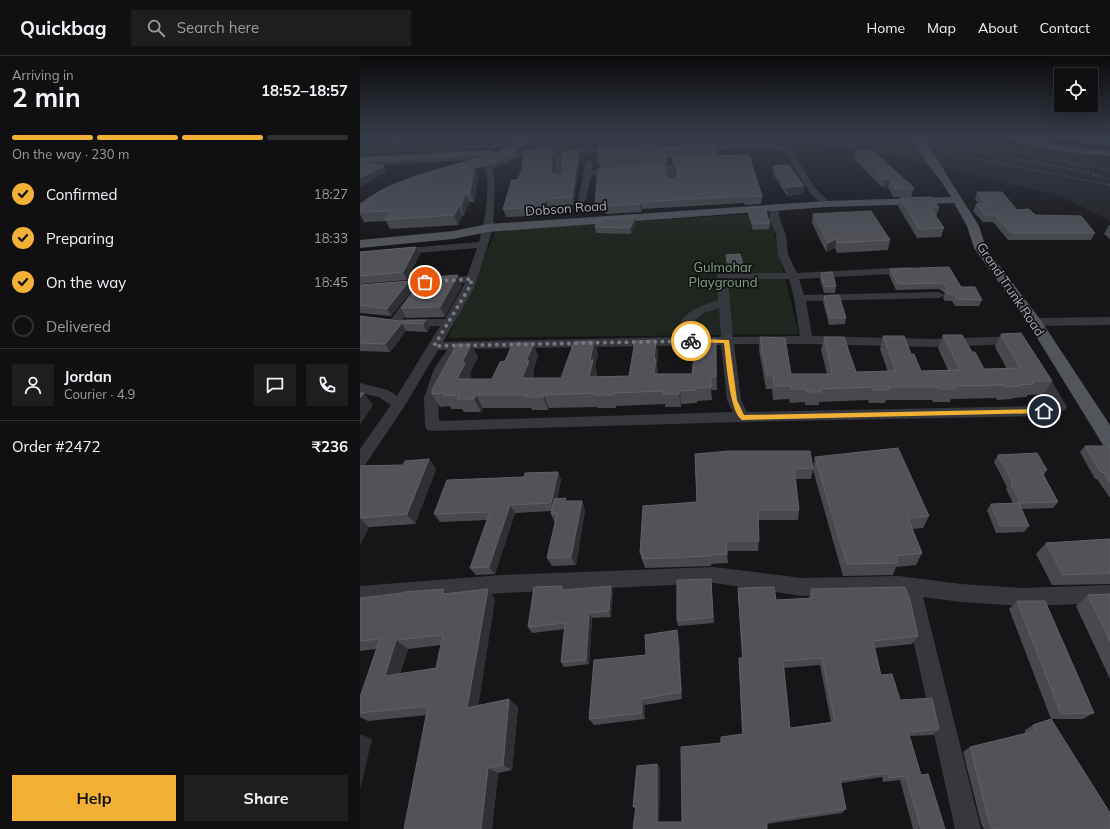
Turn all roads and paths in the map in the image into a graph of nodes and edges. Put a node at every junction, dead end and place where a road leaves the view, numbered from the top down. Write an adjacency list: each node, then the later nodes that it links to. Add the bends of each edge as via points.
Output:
1 (431, 173): 11 (main road, bridge)
2 (447, 173): 16 (main road, bridge, via 373,198)
3 (489, 173): 17 (street)
4 (558, 173): 9 (street)
5 (588, 173): 12 (street)
6 (671, 173): 10 (street)
7 (801, 173): 14 (street, via 813,191)
8 (941, 173): 13 (main road, Grand Trunk Road, bridge)
9 (558, 180)
10 (672, 183)
11 (360, 197)
12 (582, 200)
13 (958, 200): 14 (main road, Dobson Road); 33 (main road, Grand Trunk Road, via 973,226 980,248)
14 (826, 204): 15 (main road, Dobson Road)
15 (774, 207): 17 (main road, Dobson Road); 22 (street, via 783,254)
16 (360, 210)
17 (488, 228): 18 (main road, Dobson Road, via 453,235); 19 (street)
18 (360, 244)
19 (483, 245): 20 (street); 23 (street)
20 (360, 255)
21 (923, 270): 22 (street)
22 (793, 276): 27 (street); 28 (street, via 722,276)
23 (472, 279): 24 (street); 32 (street)
24 (425, 282): 25 (street); 31 (street)
25 (360, 288)
26 (939, 295): 27 (street)
27 (800, 298): 34 (street)
28 (724, 304): 35 (street, via 711,305 695,312 687,321); 36 (street)
29 (383, 320): 31 (street)
30 (1110, 321): 33 (street)
31 (395, 322): 32 (street)
32 (448, 322): 37 (street)
33 (1035, 322): 44 (main road, Grand Trunk Road)
34 (807, 340): 36 (street); 39 (street, via 932,343 1021,340)
35 (687, 341): 36 (street); 38 (street)
36 (727, 341): 43 (street, via 734,400)
37 (434, 346): 38 (street); 42 (street)
38 (456, 346): 43 (street, via 441,369 430,398 432,426)
39 (1025, 347)
40 (1033, 360): 43 (street, via 1060,407 1044,411)
41 (360, 388): 42 (street, via 383,393)
42 (399, 404): 45 (street)
43 (742, 417)
44 (1110, 440)
45 (360, 461)
46 (911, 587): 47 (street, via 1022,597); 48 (street, via 802,587 714,575 502,584); 49 (street)
47 (1110, 594)
48 (360, 595)
49 (968, 829)

